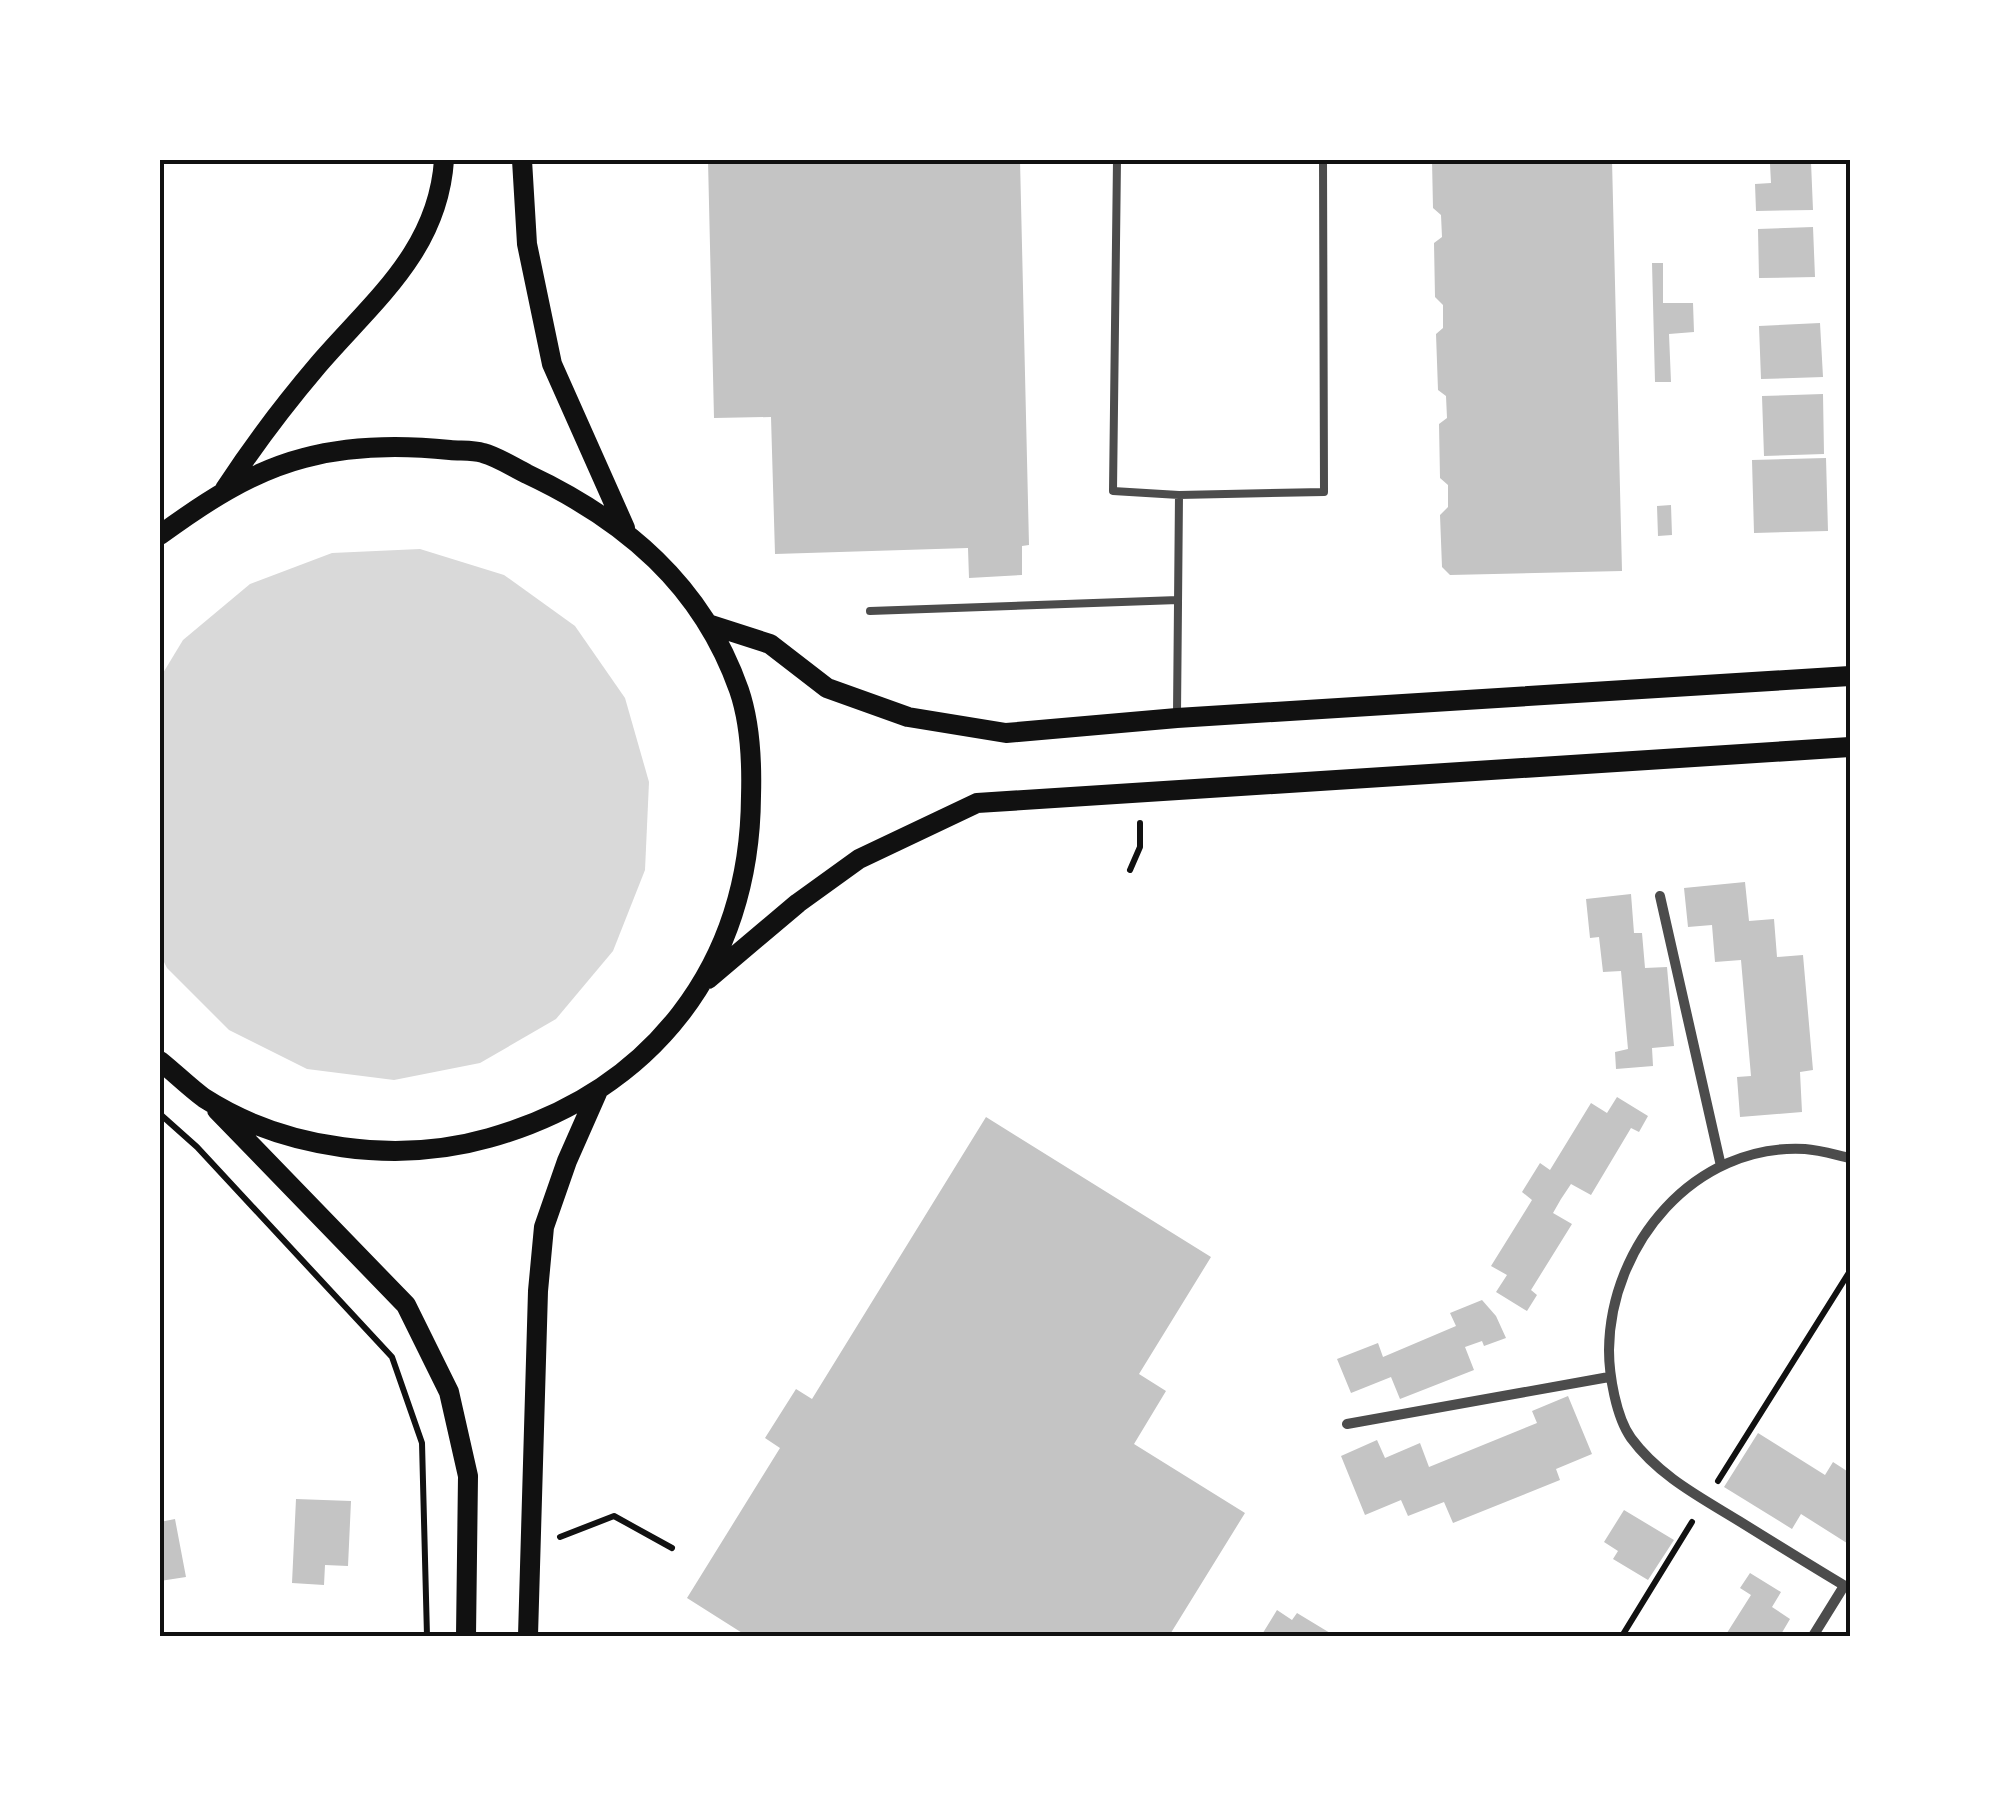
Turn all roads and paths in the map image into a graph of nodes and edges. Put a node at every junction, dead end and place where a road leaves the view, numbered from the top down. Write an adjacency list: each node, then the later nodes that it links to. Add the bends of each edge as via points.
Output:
1 (444, 160): 5 (main road, via 442,190 408,266 317,367)
2 (522, 160): 7 (main road, via 527,244 552,364)
3 (1117, 160): 6 (lane, via 1112,491)
4 (1323, 160): 6 (lane, via 1324,492)
5 (225, 489): 7 (main road, via 303,458 391,444 482,452); 8 (main road)
6 (1179, 495): 9 (lane)
7 (626, 530): 11 (main road, via 672,574)
8 (160, 535)
9 (1178, 600): 10 (lane); 13 (lane)
10 (870, 612)
11 (708, 624): 13 (main road, via 770,644 827,688 908,718 1006,734); 18 (main road, via 740,692 752,801 751,838 733,912)
12 (1850, 676): 13 (main road)
13 (1176, 718)
14 (1850, 748): 15 (main road)
15 (1140, 793): 16 (path, via 1140,847); 18 (main road, via 977,803 859,859)
16 (1130, 870)
17 (1660, 896): 24 (street)
18 (707, 980): 20 (main road, via 658,1042)
19 (160, 1061): 21 (main road)
20 (597, 1093): 21 (main road, via 520,1130 451,1149 368,1150 278,1133); 29 (main road, via 544,1227)
21 (205, 1098): 33 (main road, via 406,1305 449,1392 468,1476)
22 (160, 1114): 32 (path, via 392,1357 422,1443)
23 (1850, 1158): 24 (street, via 1770,1150)
24 (1721, 1166): 26 (street, via 1682,1191 1626,1264 1610,1323)
25 (1850, 1271): 28 (path)
26 (1609, 1377): 27 (street); 28 (street, via 1629,1436 1671,1480)
27 (1347, 1424)
28 (1705, 1501): 31 (street); 35 (path)
29 (531, 1548): 30 (path, via 614,1516); 34 (main road)
30 (672, 1548)
31 (1847, 1587): 36 (street)
32 (427, 1636)
33 (466, 1636)
34 (528, 1636)
35 (1622, 1636)
36 (1813, 1636)

